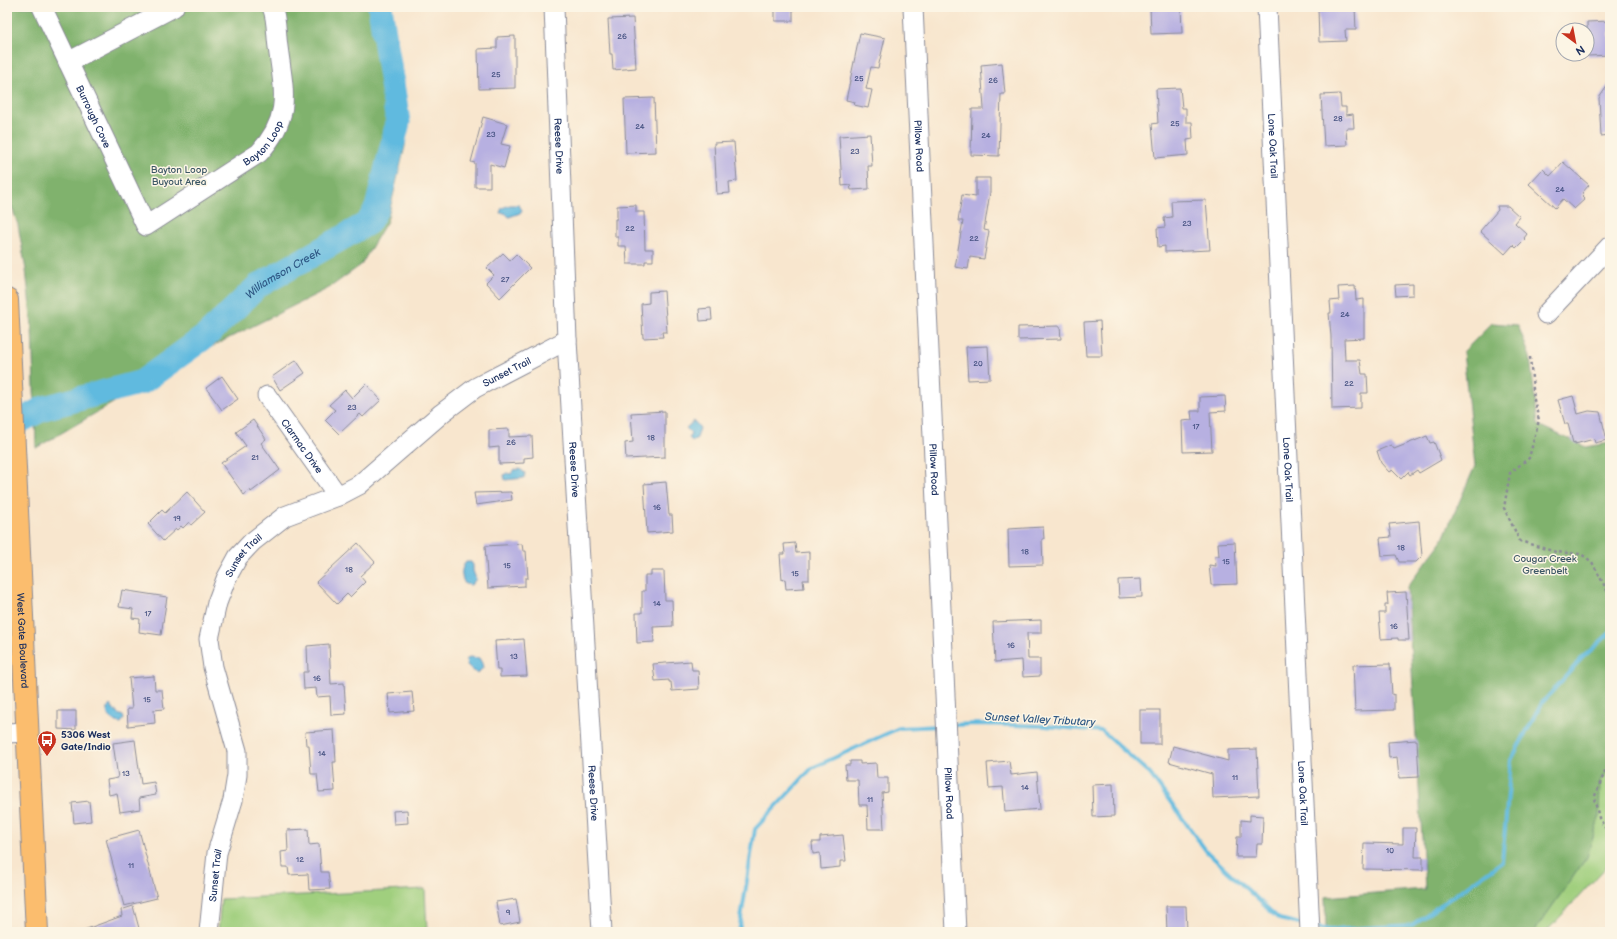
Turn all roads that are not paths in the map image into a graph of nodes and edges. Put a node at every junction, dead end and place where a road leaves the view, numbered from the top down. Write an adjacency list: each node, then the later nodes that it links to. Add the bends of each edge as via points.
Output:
1 (42, 7): 7 (street, Burrough Cove)
2 (174, 7): 7 (street)
3 (272, 7): 8 (street, Bayton Loop, via 284,95 279,126 271,140 259,153)
4 (554, 7): 12 (street, Reese Drive)
5 (913, 7): 21 (street, Pillow Road)
6 (1267, 7): 17 (street, Lone Oak Trail, via 1295,573)
7 (68, 62): 8 (street, Burrough Cove)
8 (146, 226)
9 (1610, 246): 11 (street)
10 (7, 300): 15 (main road, West Gate Boulevard, via 16,462)
11 (1546, 314)
12 (567, 340): 14 (street, Sunset Trail, via 475,388 359,485); 20 (street, Reese Drive)
13 (268, 396): 14 (street, Clarmac Drive)
14 (338, 496): 19 (street, Sunset Trail, via 285,516 252,542 238,557 217,603 209,639 213,667 236,751 237,775 233,800 217,854)
15 (13, 518): 16 (main road, West Gate Boulevard)
16 (18, 733): 18 (main road, West Gate Boulevard)
17 (1309, 925)
18 (37, 932)
19 (209, 932)
20 (602, 932)
21 (956, 932)

